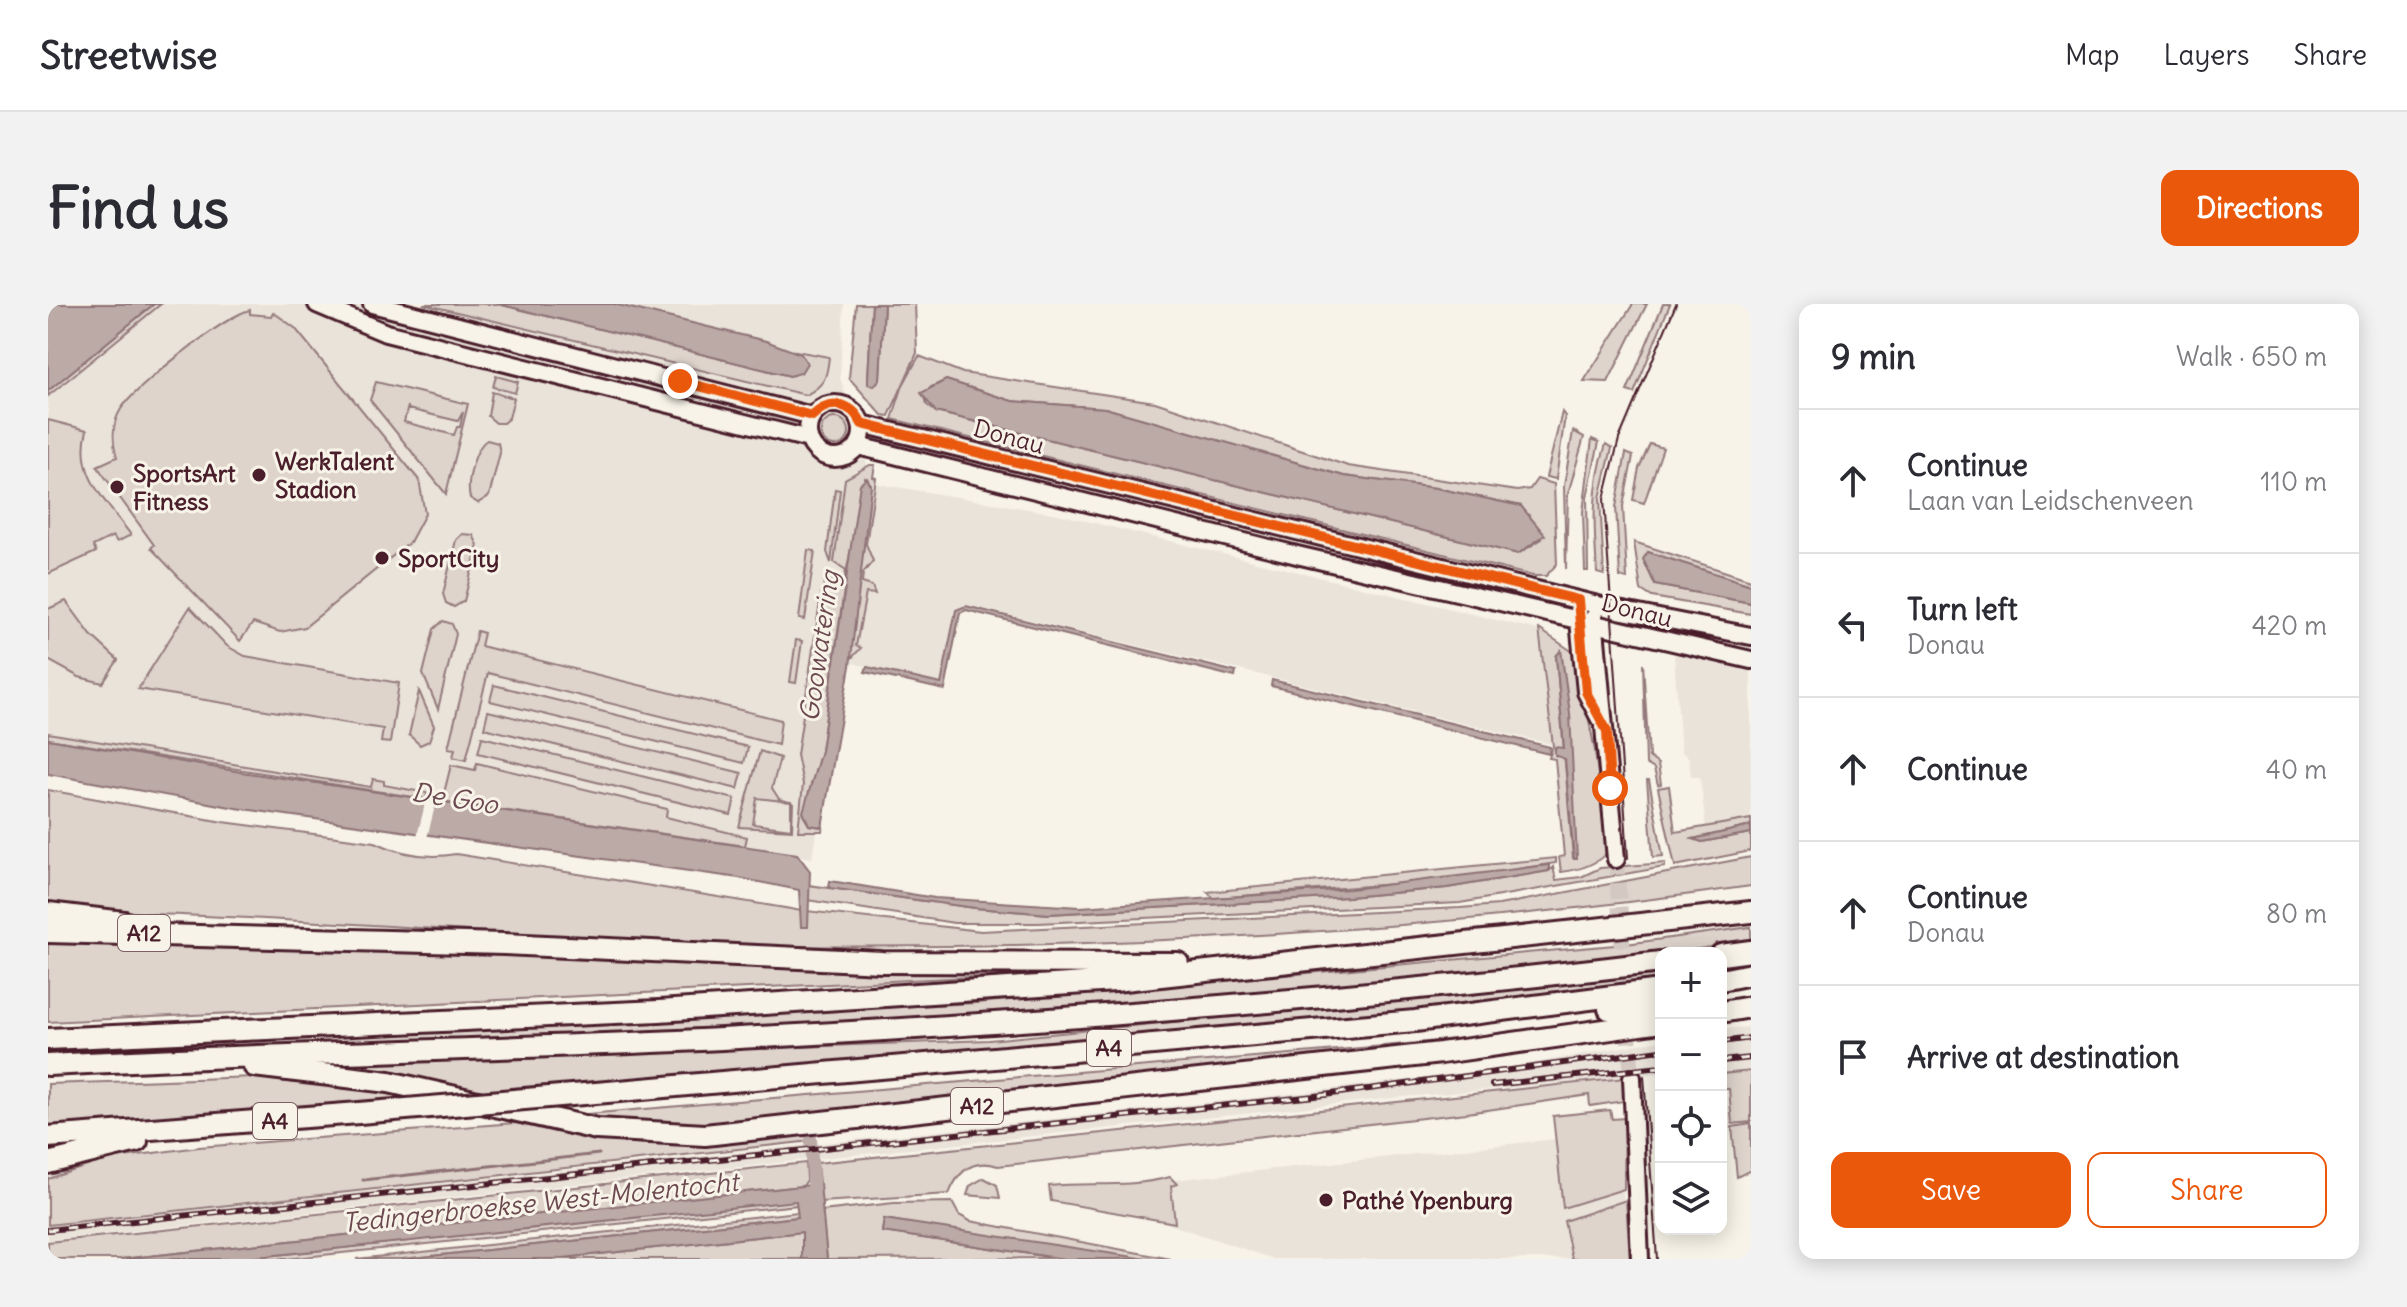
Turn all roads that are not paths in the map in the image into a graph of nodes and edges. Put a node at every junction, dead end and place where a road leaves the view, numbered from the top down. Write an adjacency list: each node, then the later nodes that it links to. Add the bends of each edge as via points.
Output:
1 (317, 304): 5 (main road, via 386,333)
2 (372, 304): 3 (main road)
3 (812, 416): 4 (main road, via 824,406 839,404 853,410); 5 (main road)
4 (862, 424): 6 (main road); 7 (main road, Donau)
5 (809, 439): 6 (main road, via 832,459 847,456)
6 (858, 446): 8 (main road, Donau)
7 (1586, 602): 8 (main road); 9 (main road, Donau)
8 (1586, 622): 10 (main road, Donau); 11 (main road, via 1607,731)
9 (1751, 636)
10 (1751, 660)
11 (1616, 859)
12 (1751, 912): 18 (highway, A12)
13 (48, 913): 15 (highway, A12)
14 (48, 932): 15 (highway, A12)
15 (241, 935): 18 (highway, A12, via 882,962)
16 (1751, 951): 17 (highway)
17 (1727, 954)
18 (1254, 963): 30 (highway, A12, via 1115,981 875,999)
19 (1655, 963): 31 (highway, A12, via 1365,993 1000,1022 691,1040)
20 (1751, 974): 21 (highway)
21 (1727, 979)
22 (1655, 991): 28 (highway, A4)
23 (1751, 994): 24 (highway)
24 (1727, 997)
25 (1655, 1006): 28 (highway, A4)
26 (1751, 1007): 27 (highway)
27 (1727, 1011)
28 (1493, 1013): 34 (highway, A4, bridge)
29 (1655, 1023): 31 (highway, A12, via 1441,1053 705,1135 597,1129 370,1078)
30 (48, 1039)
31 (173, 1058): 32 (highway, A12)
32 (48, 1065)
33 (1632, 1078): 37 (main road)
34 (190, 1129): 35 (highway, A4); 36 (highway, A4)
35 (48, 1137)
36 (48, 1163)
37 (1640, 1259)

